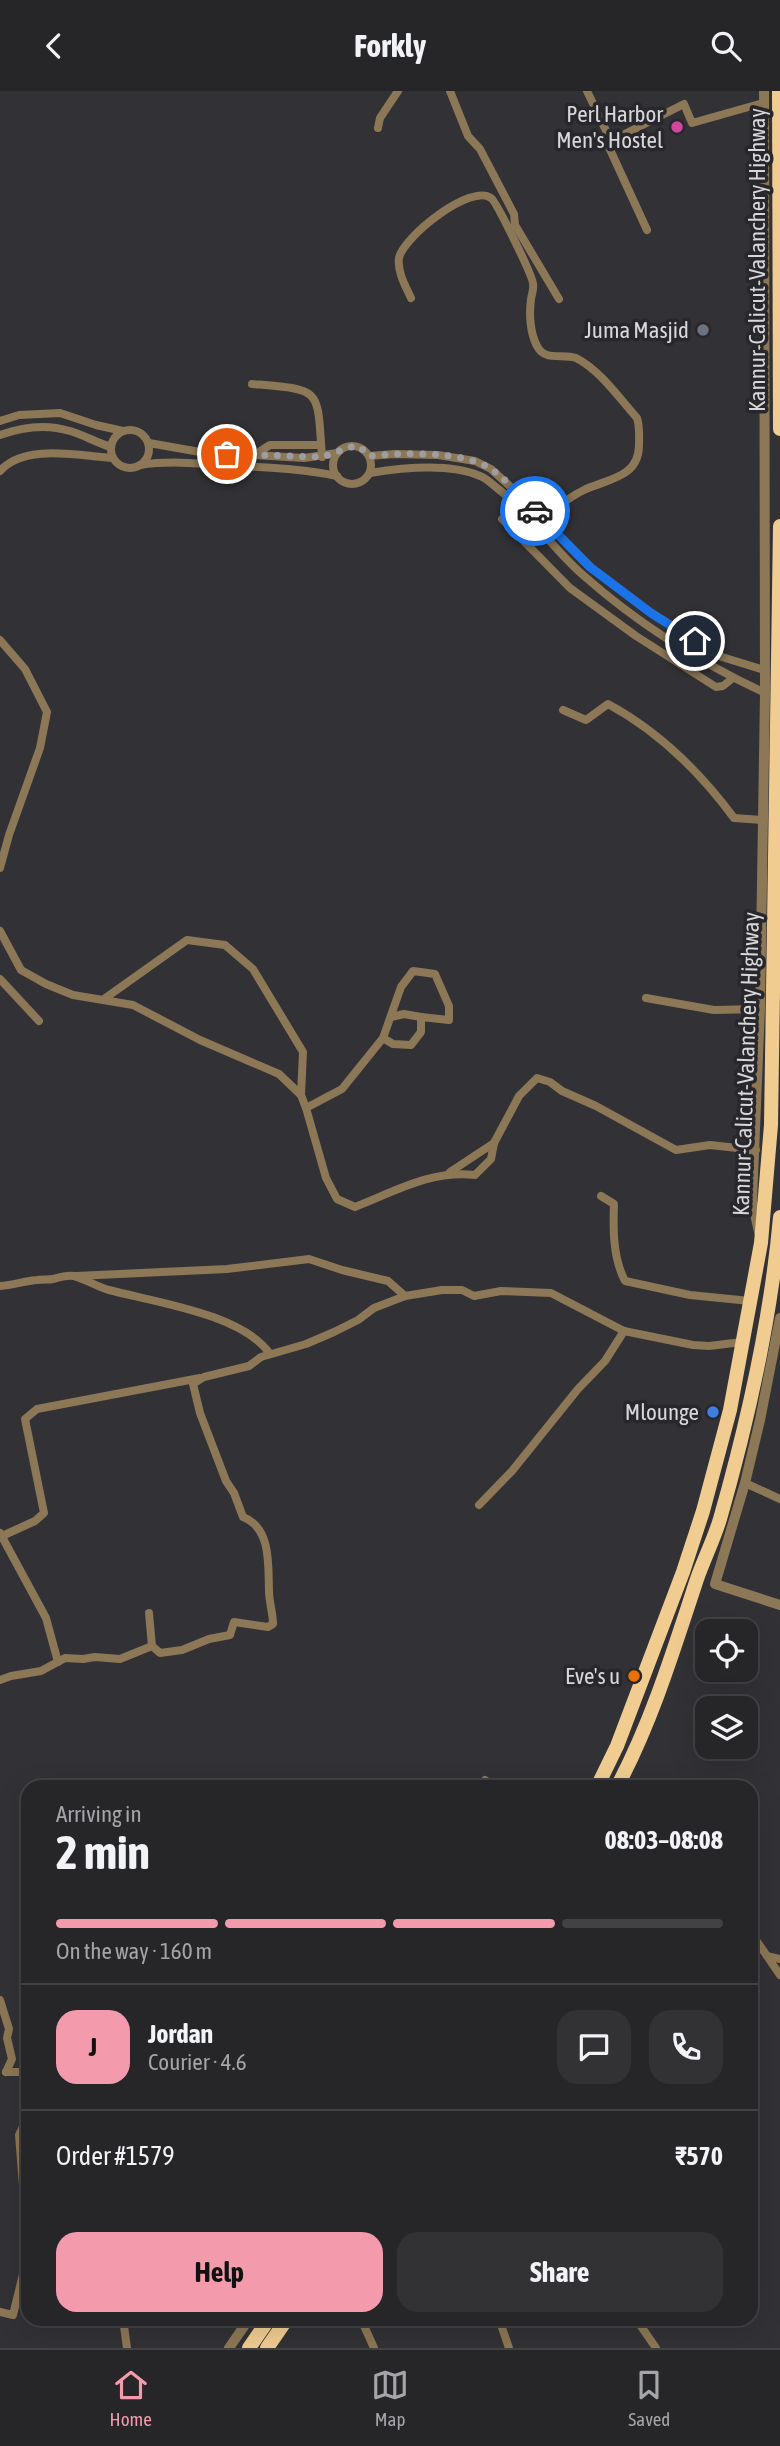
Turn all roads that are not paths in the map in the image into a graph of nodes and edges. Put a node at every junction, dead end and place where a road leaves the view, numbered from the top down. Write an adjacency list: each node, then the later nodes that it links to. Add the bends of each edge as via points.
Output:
1 (398, 91): 7 (street)
2 (450, 91): 10 (street, via 468,136 514,214)
3 (587, 91): 8 (street)
4 (764, 91): 6 (street)
5 (779, 91): 15 (highway, Kannur-Calicut-Valanchery Highway)
6 (763, 103): 8 (street, via 692,123 684,104); 34 (street)
7 (378, 128)
8 (611, 141): 9 (street, via 607,143)
9 (647, 230)
10 (531, 262): 11 (street, via 510,235 492,198 483,194 472,197 438,216 402,250 400,271); 12 (street); 31 (street, via 531,327 538,349 574,357 601,377 639,426 635,465 624,475 572,497)
11 (411, 299)
12 (559, 299)
13 (252, 384): 19 (street, via 299,388 315,398)
14 (0, 421): 16 (street, via 60,413)
15 (780, 429)
16 (123, 431): 18 (street, via 135,430); 20 (street)
17 (0, 435): 20 (street, via 41,426 70,431)
18 (149, 443): 22 (street); 26 (street, via 148,456)
19 (321, 445): 22 (street, via 270,445); 24 (street)
20 (111, 447): 25 (street)
21 (337, 453): 23 (street, via 354,446); 24 (street); 29 (street, via 333,465)
22 (254, 455): 24 (street)
23 (369, 456): 28 (street); 31 (street, via 438,455 475,461 491,469)
24 (322, 457)
25 (113, 458): 26 (street, via 128,468); 27 (street, via 39,453 9,461)
26 (140, 465): 29 (street, via 207,464)
27 (0, 471)
28 (370, 473): 29 (street, via 354,484); 35 (street, via 402,468 481,476 509,498 582,575 685,652)
29 (337, 476)
30 (502, 519): 35 (street, via 570,588 636,636 716,687)
31 (544, 519): 34 (street, via 590,567 651,613 722,657)
32 (780, 526): 56 (highway, Kannur-Calicut-Valanchery Highway, via 771,1125)
33 (0, 640): 39 (street, via 25,669 47,712 40,748)
34 (764, 670): 36 (street)
35 (733, 678): 36 (street)
36 (765, 693): 38 (street)
37 (563, 710): 38 (street, via 586,720 608,704 627,714 709,784 734,818)
38 (762, 820): 44 (street)
39 (0, 868)
40 (0, 931): 43 (street, via 21,970 73,995)
41 (0, 979): 47 (street)
42 (646, 998): 44 (street, via 714,1010)
43 (104, 999): 49 (street, via 133,1005 279,1074); 49 (street, via 187,940 226,945 253,969 303,1052)
44 (760, 1009): 52 (street)
45 (391, 1017): 46 (street); 46 (street, via 401,987 413,971 435,974 449,1006 450,1020); 48 (street)
46 (421, 1017): 48 (street, via 421,1033 411,1045)
47 (39, 1021)
48 (383, 1038): 50 (street, via 342,1089)
49 (301, 1095): 50 (street)
50 (306, 1108): 53 (street, via 326,1178 337,1199 355,1207 406,1184)
51 (494, 1143): 52 (street, via 519,1096 537,1078 676,1150 710,1145); 53 (street); 53 (street, via 491,1159 475,1175)
52 (755, 1150): 56 (street, via 752,1201)
53 (446, 1175)
54 (601, 1196): 60 (street, via 614,1204 618,1267 625,1281 690,1295)
55 (780, 1217): 76 (highway, Kannur-Calicut-Valanchery Highway, via 754,1379 719,1522 674,1652)
56 (761, 1243): 60 (highway, Kannur-Calicut-Valanchery Highway)
57 (76, 1276): 58 (street); 59 (street, via 227,1269 309,1259 388,1280); 64 (street, via 110,1290 217,1318 238,1327)
58 (0, 1286)
59 (405, 1296): 62 (street, via 442,1290 463,1290 474,1296 501,1291 551,1293); 64 (street, via 374,1308 345,1328)
60 (750, 1301): 63 (highway, Kannur-Calicut-Valanchery Highway)
61 (780, 1318): 66 (street)
62 (624, 1331): 63 (street, via 694,1345); 68 (street, via 605,1361)
63 (742, 1342): 75 (highway, Kannur-Calicut-Valanchery Highway, via 730,1410 703,1511)
64 (270, 1354): 65 (street, via 249,1366)
65 (204, 1377): 69 (street, via 37,1409 25,1419 44,1513); 72 (street, via 193,1384 195,1399 243,1517 256,1527 269,1553 273,1624 234,1622 230,1635 169,1653)
66 (745, 1483): 67 (street); 70 (street, via 715,1584)
67 (780, 1499)
68 (479, 1505)
69 (1, 1535): 73 (street, via 47,1618)
70 (780, 1605)
71 (149, 1613): 72 (street)
72 (152, 1646): 73 (street, via 120,1659)
73 (58, 1662): 74 (street, via 41,1671)
74 (0, 1680)
75 (600, 1780)
76 (621, 1780)
77 (758, 1943): 78 (street)
78 (767, 1956): 79 (street); 80 (street)
79 (780, 1959)
80 (780, 1975)
81 (0, 2000): 82 (street, via 12,2059)
82 (3, 2069): 83 (street)
83 (21, 2071)
84 (21, 2131): 85 (street)
85 (21, 2159)
86 (21, 2292): 87 (street, via 13,2315)
87 (0, 2312)
88 (124, 2326): 95 (street)
89 (244, 2326): 96 (street)
90 (264, 2326): 97 (highway)
91 (282, 2326): 98 (highway)
92 (364, 2326): 99 (street)
93 (501, 2326): 100 (street)
94 (641, 2326): 101 (street)
95 (127, 2348)
96 (229, 2348)
97 (249, 2348)
98 (267, 2348)
99 (374, 2348)
100 (509, 2348)
101 (656, 2348)

